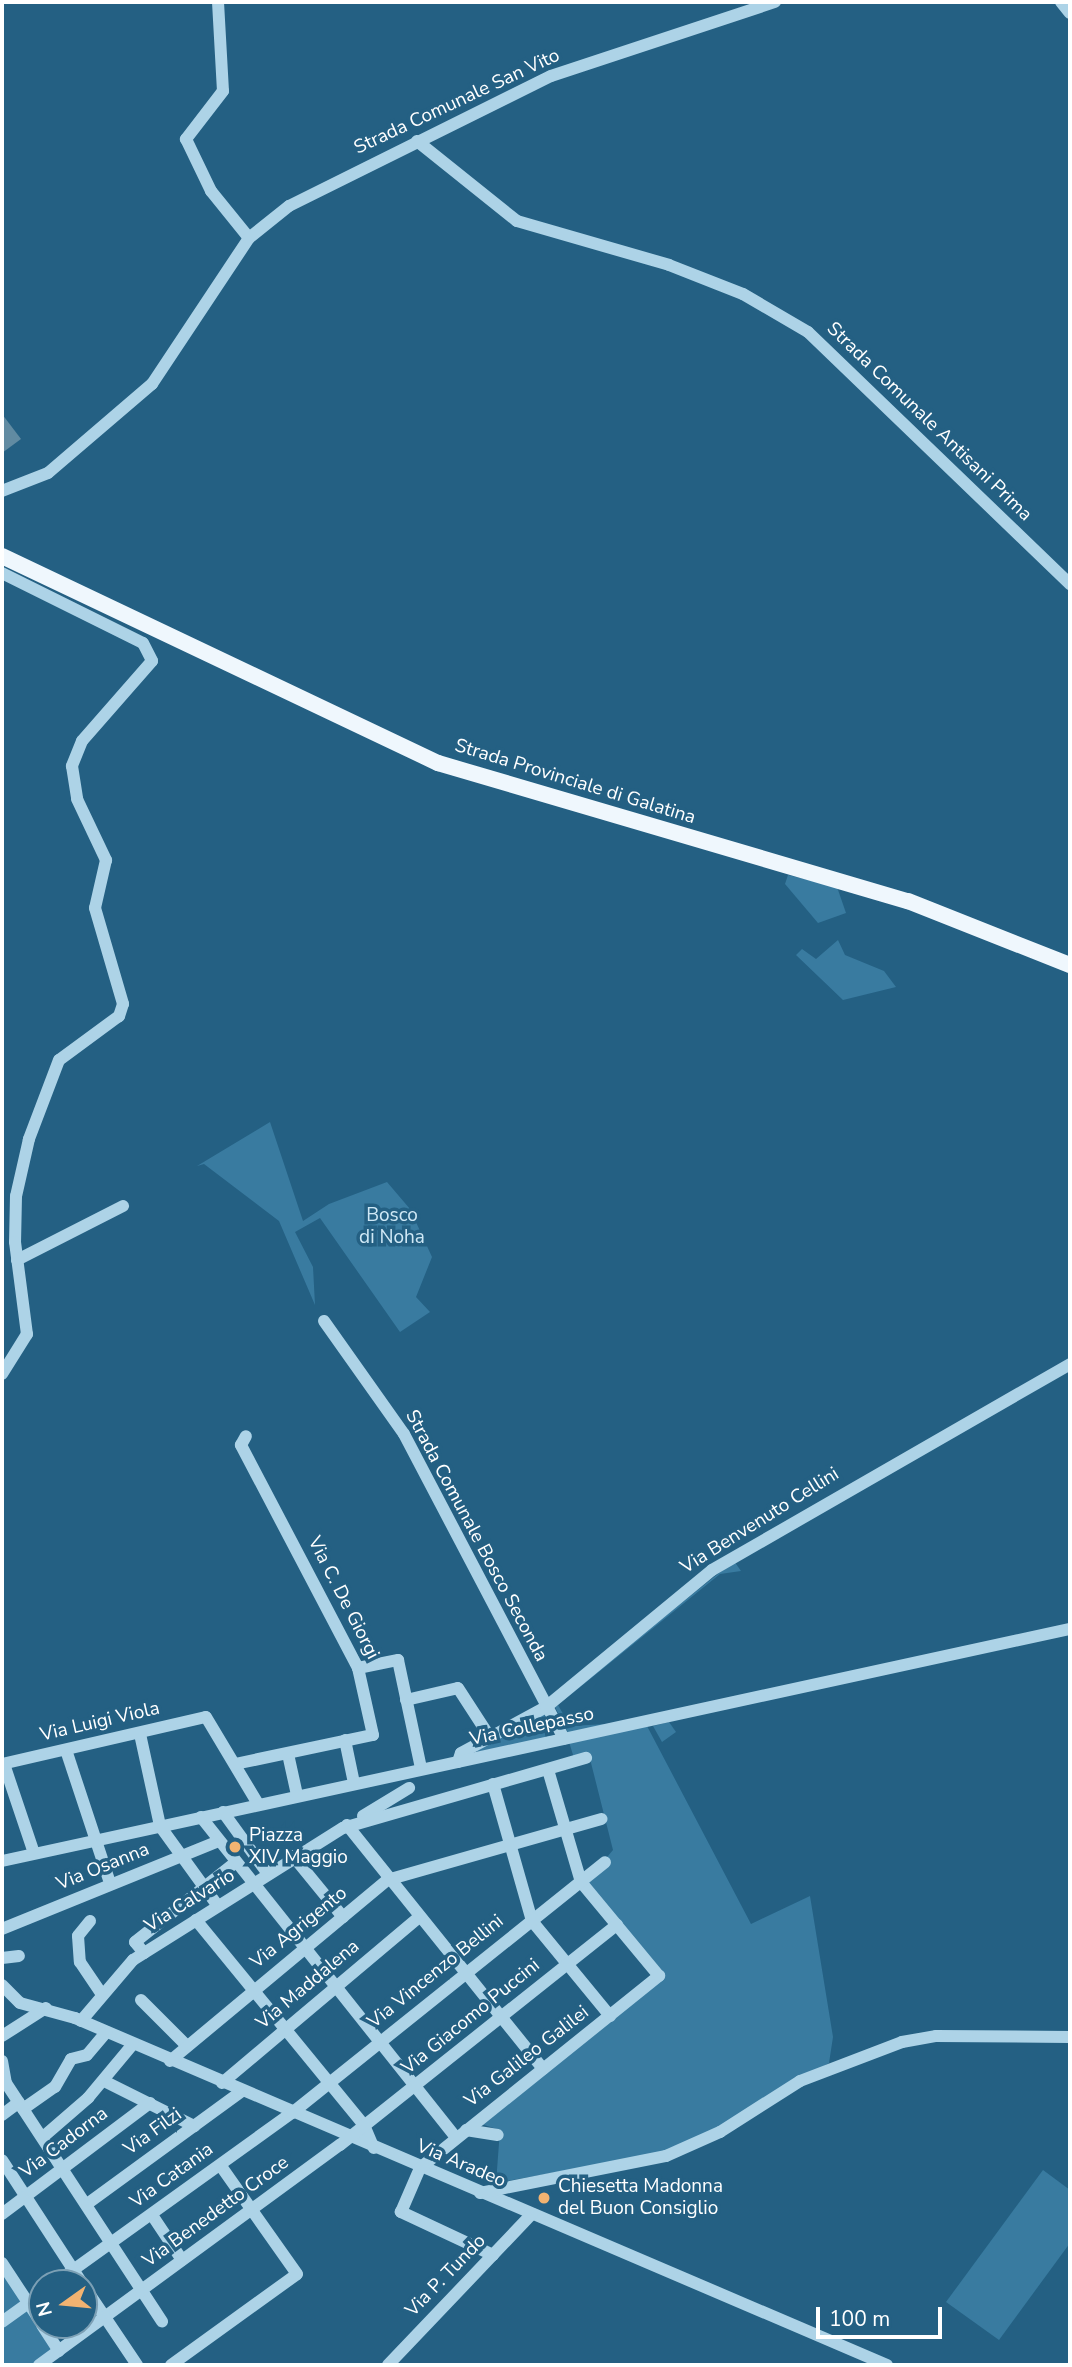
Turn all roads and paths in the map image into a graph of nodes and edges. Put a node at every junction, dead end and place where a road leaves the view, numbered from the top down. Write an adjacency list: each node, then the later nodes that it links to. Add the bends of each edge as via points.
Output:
1 (218, 2): 6 (street, via 223,90 186,139 211,191)
2 (775, 2): 5 (street, Strada Comunale San Vito, via 551,76)
3 (1061, 2): 4 (street)
4 (1070, 13)
5 (417, 141): 6 (street, Strada Comunale San Vito, via 289,206); 9 (street, Strada Comunale Antisani Prima, via 517,221 669,265 743,294 808,332)
6 (249, 238): 7 (street, Strada Comunale San Vito, via 152,384 48,472)
7 (2, 491)
8 (4, 559): 10 (main road, Strada Provinciale di Galatina, via 438,763 908,901); 12 (street, via 143,643 152,661 82,741 72,766 77,799 106,859 95,908 123,1004 119,1016 59,1060 51,1078 19,1177)
9 (1070, 584)
10 (1070, 965)
11 (123, 1206): 12 (street)
12 (16, 1260): 15 (street, via 27,1334)
13 (324, 1321): 20 (street, Strada Comunale Bosco Seconda, via 404,1434)
14 (1070, 1364): 20 (street, Via Benvenuto Cellini, via 712,1570)
15 (2, 1374)
16 (246, 1436): 18 (street, Via C. De Giorgi, via 242,1445)
17 (1070, 1629): 23 (street, Via Collepasso)
18 (358, 1668): 19 (street, via 398,1660); 24 (street, Via C. De Giorgi, via 373,1735)
19 (406, 1700): 22 (street, via 458,1688); 31 (street)
20 (546, 1707): 22 (street, Via Benvenuto Cellini); 23 (street, Strada Comunale Bosco Seconda)
21 (140, 1734): 25 (street, Via Luigi Viola); 30 (street, Via Luigi Viola, via 206,1717); 43 (street)
22 (489, 1736): 28 (street, Via Benvenuto Cellini, via 461,1753)
23 (565, 1739): 28 (street, Via Collepasso)
24 (345, 1740): 26 (street, Via C. De Giorgi); 34 (street)
25 (66, 1750): 29 (street, Via Luigi Viola); 46 (street)
26 (288, 1754): 30 (street, Via C. De Giorgi); 37 (street)
27 (586, 1758): 32 (street, Via Calvario)
28 (458, 1762): 31 (street, Via Collepasso)
29 (3, 1764): 49 (street)
30 (235, 1764): 38 (street)
31 (421, 1768): 33 (street, Via Collepasso)
32 (548, 1770): 35 (street, Via Calvario); 45 (street)
33 (405, 1772): 34 (street, Via Collepasso); 36 (street)
34 (354, 1783): 37 (street, Via Collepasso)
35 (493, 1784): 39 (street, Via Calvario); 48 (street)
36 (409, 1788): 39 (street); 44 (street, Via Calvario)
37 (297, 1796): 38 (street, Via Collepasso)
38 (258, 1804): 40 (street, Via Collepasso)
39 (413, 1806): 44 (street, Via Calvario)
40 (223, 1812): 41 (street, Via Collepasso); 55 (street)
41 (201, 1816): 43 (street, Via Collepasso); 47 (street)
42 (601, 1819): 45 (street, Via Agrigento)
43 (160, 1826): 46 (street, Via Collepasso); 50 (street)
44 (343, 1828): 51 (street, Via Calvario); 56 (street)
45 (566, 1828): 48 (street, Via Agrigento); 57 (street)
46 (94, 1840): 49 (street, Via Collepasso); 58 (street)
47 (219, 1840): 50 (street, Via Osanna); 53 (street)
48 (510, 1844): 56 (street, Via Agrigento); 66 (street)
49 (34, 1853): 52 (street, Via Collepasso)
50 (181, 1856): 58 (street, Via Osanna); 60 (street)
51 (293, 1856): 55 (street, Via Calvario); 62 (street)
52 (2, 1861)
53 (236, 1862): 59 (street); 60 (street)
54 (605, 1862): 57 (street, Via Vincenzo Bellini)
55 (268, 1874): 59 (street, Via Calvario)
56 (387, 1880): 62 (street, Via Agrigento); 63 (street)
57 (581, 1882): 66 (street, Via Vincenzo Bellini); 67 (street)
58 (110, 1884): 68 (street, Via Osanna)
59 (252, 1884): 61 (street, Via Calvario); 69 (street)
60 (204, 1888): 61 (street); 70 (street, via 135,1942)
61 (218, 1906): 64 (street, Via Calvario)
62 (343, 1917): 69 (street, Via Agrigento)
63 (419, 1917): 74 (street); 76 (street, Via Maddalena)
64 (196, 1920): 70 (street, Via Calvario); 77 (street)
65 (90, 1921): 78 (street, via 78,1936 80,1962)
66 (532, 1921): 73 (street); 74 (street, Via Vincenzo Bellini)
67 (617, 1925): 73 (street, Via Giacomo Puccini); 81 (street, Via Galileo Galilei, via 659,1976)
68 (2, 1928)
69 (306, 1948): 76 (street); 77 (street, Via Agrigento)
70 (144, 1953): 78 (street, Via Calvario)
71 (19, 1956): 72 (street)
72 (2, 1958)
73 (568, 1964): 81 (street); 82 (street, Via Giacomo Puccini)
74 (466, 1974): 82 (street); 88 (street, Via Vincenzo Bellini)
75 (2, 1985): 80 (street, Via Aradeo, via 20,2003)
76 (337, 1986): 84 (street, Via Maddalena); 88 (street)
77 (254, 1990): 84 (street); 90 (street, Via Agrigento)
78 (101, 1993): 83 (street, Via Calvario)
79 (141, 2000): 90 (street)
80 (46, 2008): 83 (street, Via Aradeo); 86 (street)
81 (610, 2016): 93 (street, Via Galileo Galilei)
82 (501, 2018): 93 (street); 97 (street, Via Giacomo Puccini)
83 (81, 2021): 85 (street, Via Aradeo)
84 (285, 2028): 95 (street); 96 (street, Via Maddalena)
85 (106, 2032): 89 (street, Via Aradeo); 100 (street, via 87,2055 71,2059 55,2087)
86 (2, 2036)
87 (1070, 2036): 114 (street, via 902,2042 800,2081 720,2132 666,2156)
88 (382, 2040): 95 (street, Via Vincenzo Bellini); 97 (street)
89 (133, 2044): 91 (street, Via Aradeo); 94 (street)
90 (187, 2046): 91 (street, Via Agrigento)
91 (170, 2061): 96 (street, Via Aradeo)
92 (2, 2062): 100 (street)
93 (543, 2069): 105 (street, Via Galileo Galilei)
94 (104, 2081): 99 (street); 107 (street)
95 (329, 2082): 101 (street, Via Vincenzo Bellini); 103 (street)
96 (222, 2083): 98 (street, Via Aradeo)
97 (417, 2085): 103 (street, Via Giacomo Puccini); 105 (street)
98 (242, 2091): 101 (street, Via Aradeo); 104 (street, Via Filzi)
99 (150, 2103): 104 (street); 112 (street, Via Cadorna)
100 (21, 2106): 102 (street); 107 (street)
101 (292, 2113): 108 (street, Via Aradeo); 111 (street, Via Catania)
102 (2, 2116)
103 (365, 2125): 108 (street, Via Giacomo Puccini); 109 (street)
104 (194, 2126): 116 (street, Via Filzi)
105 (461, 2134): 106 (street); 113 (street, Via Galileo Galilei)
106 (498, 2135)
107 (43, 2137): 112 (street)
108 (348, 2137): 109 (street, Via Aradeo); 117 (street, Via Benedetto Croce)
109 (374, 2148): 113 (street, Via Aradeo)
110 (2, 2160): 115 (street)
111 (220, 2165): 117 (street); 120 (street, Via Catania)
112 (63, 2167): 115 (street, Via Cadorna); 116 (street)
113 (420, 2168): 114 (street, Via Aradeo); 122 (street, via 401,2212)
114 (480, 2193): 119 (street, Via Aradeo)
115 (26, 2195): 118 (street, Via Cadorna); 125 (street)
116 (87, 2204): 121 (street)
117 (251, 2211): 123 (street, Via Benedetto Croce); 137 (street, via 297,2274)
118 (2, 2214)
119 (532, 2214): 122 (street, Via P. Tundo); 139 (street, Via Aradeo)
120 (152, 2215): 121 (street, Via Catania); 123 (street)
121 (112, 2243): 126 (street, Via Catania); 127 (street)
122 (494, 2255): 138 (street, Via P. Tundo)
123 (182, 2260): 127 (street, Via Benedetto Croce)
124 (2, 2263): 128 (street)
125 (72, 2269)
126 (74, 2269)
127 (142, 2290): 130 (street, Via Benedetto Croce); 131 (street)
128 (28, 2303): 132 (street)
129 (98, 2306): 130 (street)
130 (105, 2317): 134 (street, Via Benedetto Croce); 136 (street)
131 (162, 2321)
132 (2, 2322)
133 (51, 2339): 134 (street)
134 (59, 2351): 135 (street, Via Benedetto Croce)
135 (39, 2365)
136 (137, 2365)
137 (171, 2365)
138 (388, 2365)
139 (887, 2365)

